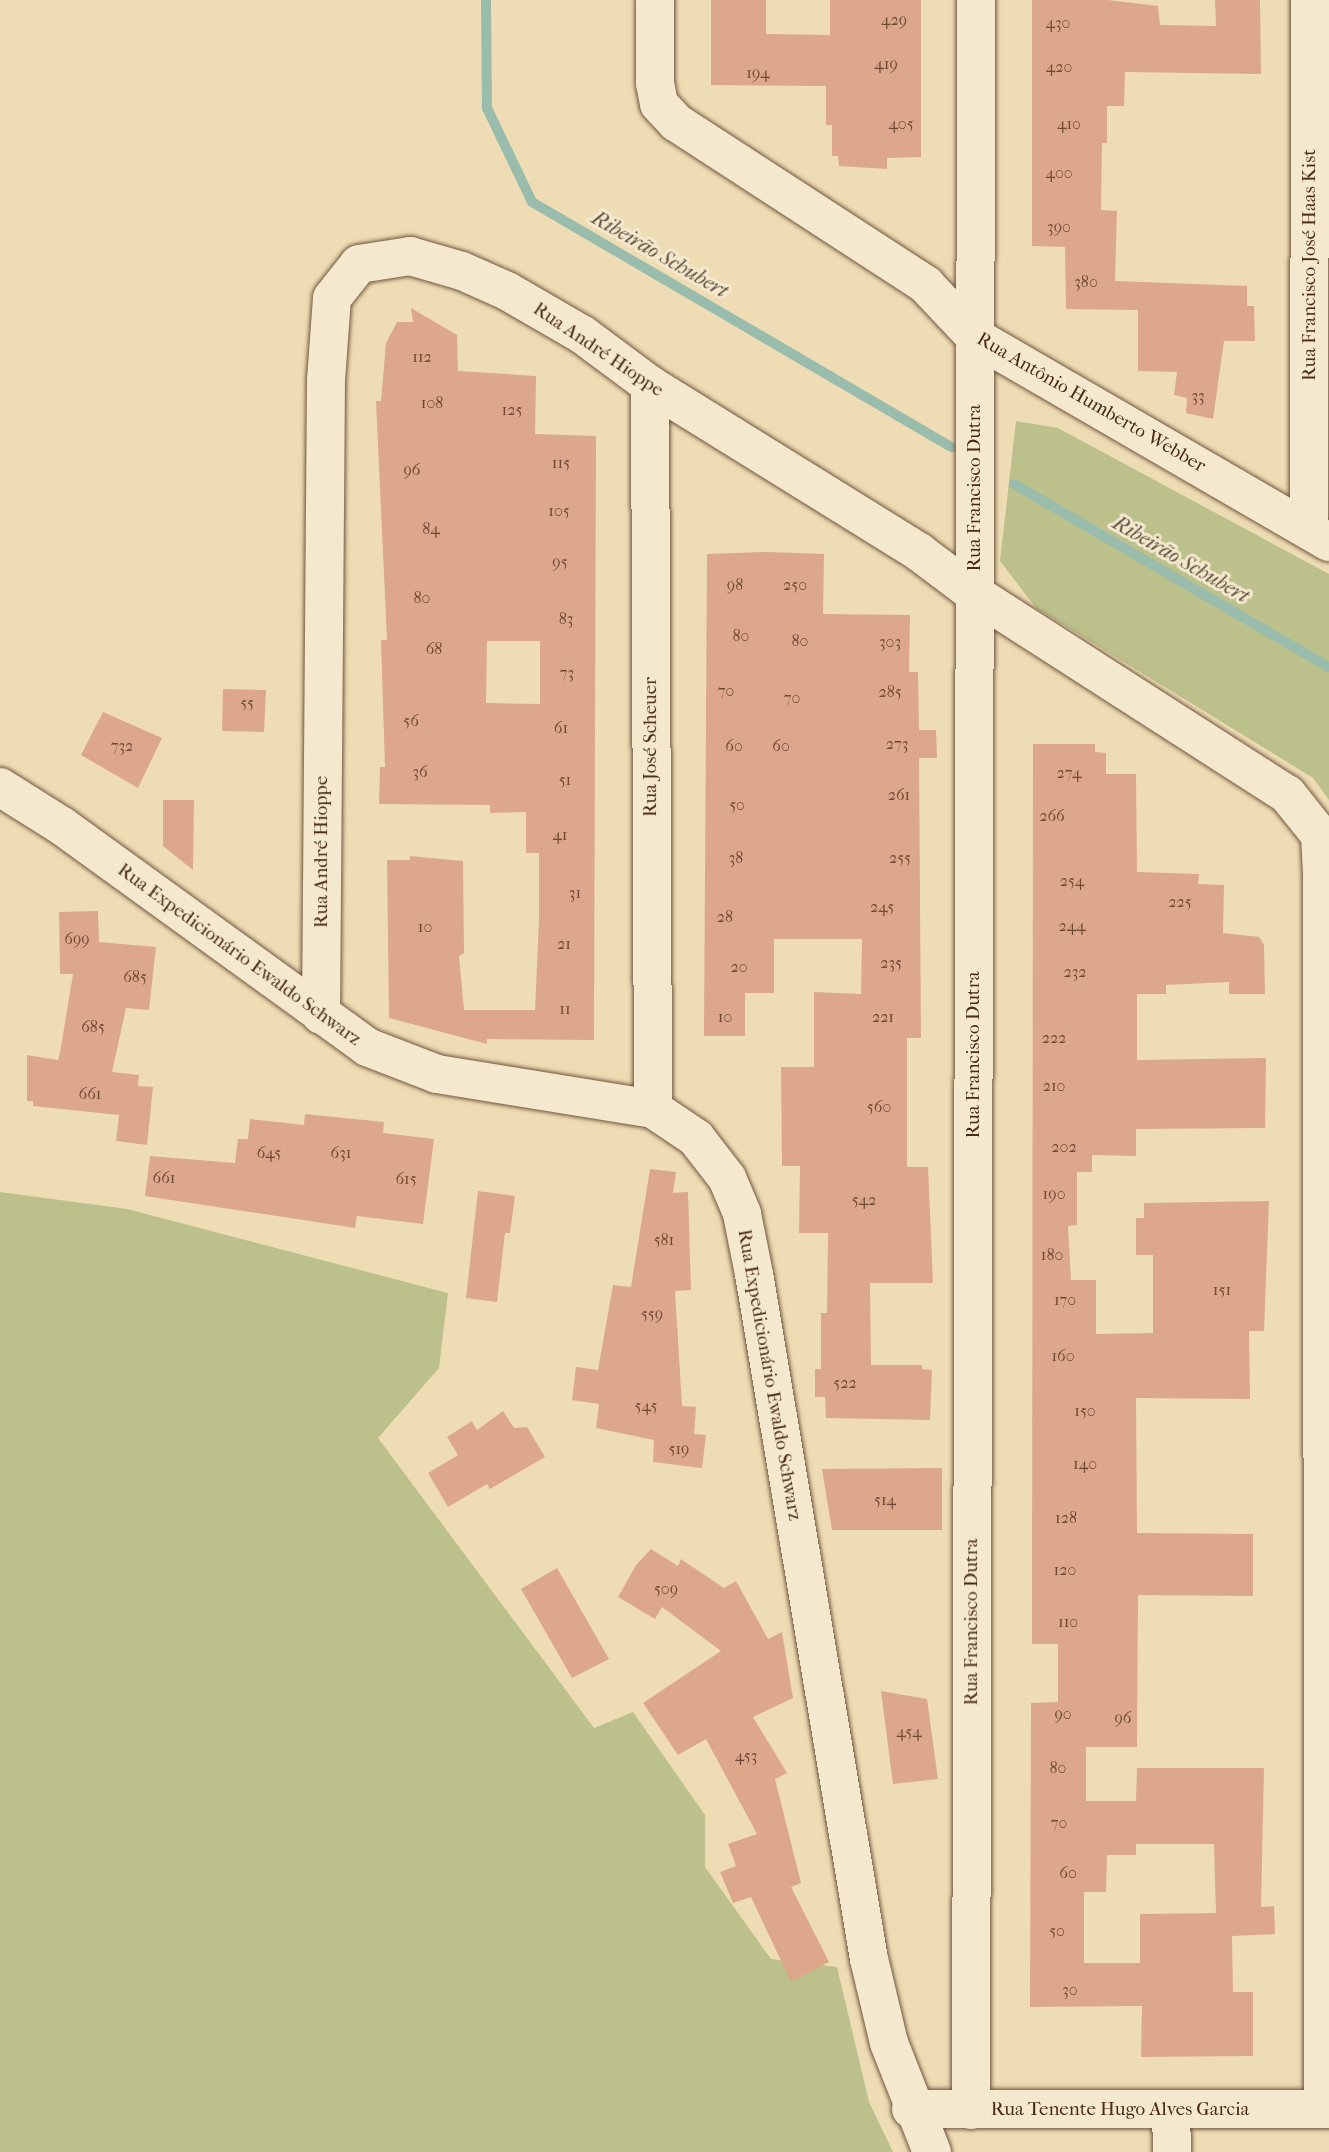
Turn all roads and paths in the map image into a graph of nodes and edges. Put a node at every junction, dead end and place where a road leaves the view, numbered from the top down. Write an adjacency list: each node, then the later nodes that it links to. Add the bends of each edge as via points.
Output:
1 (655, 0): 5 (street, Rua Antônio Humberto Webber, via 659,104 677,122 926,285)
2 (976, 0): 5 (street, Rua Francisco Dutra)
3 (1310, 0): 4 (street, Rua Francisco José Haas Kist)
4 (1320, 92): 7 (street, Rua Francisco José Haas Kist)
5 (975, 337): 7 (street, Rua Antônio Humberto Webber); 8 (street, Rua Francisco Dutra)
6 (650, 385): 8 (street, Rua André Hioppe, via 919,552); 10 (street, Rua André Hioppe, via 583,335 507,290 410,256 359,264 332,298 326,380); 11 (street, Rua José Scheuer)
7 (1319, 536)
8 (975, 594): 13 (street, Rua André Hioppe, via 1287,794 1320,835); 14 (street, Rua Francisco Dutra)
9 (0, 786): 10 (street, Rua Expedicionário Ewaldo Schwarz)
10 (321, 1015): 11 (street, Rua Expedicionário Ewaldo Schwarz, via 367,1047 437,1074)
11 (653, 1109): 12 (street, Rua Expedicionário Ewaldo Schwarz, via 696,1138 726,1178 742,1214 869,1959)
12 (911, 2109): 14 (street, Rua Tenente Hugo Alves Garcia); 16 (street, Rua Expedicionário Ewaldo Schwarz)
13 (1326, 2109): 15 (street, Rua Tenente Hugo Alves Garcia)
14 (971, 2110): 15 (street, Rua Tenente Hugo Alves Garcia)
15 (1171, 2111): 17 (street)
16 (932, 2152)
17 (1172, 2152)

